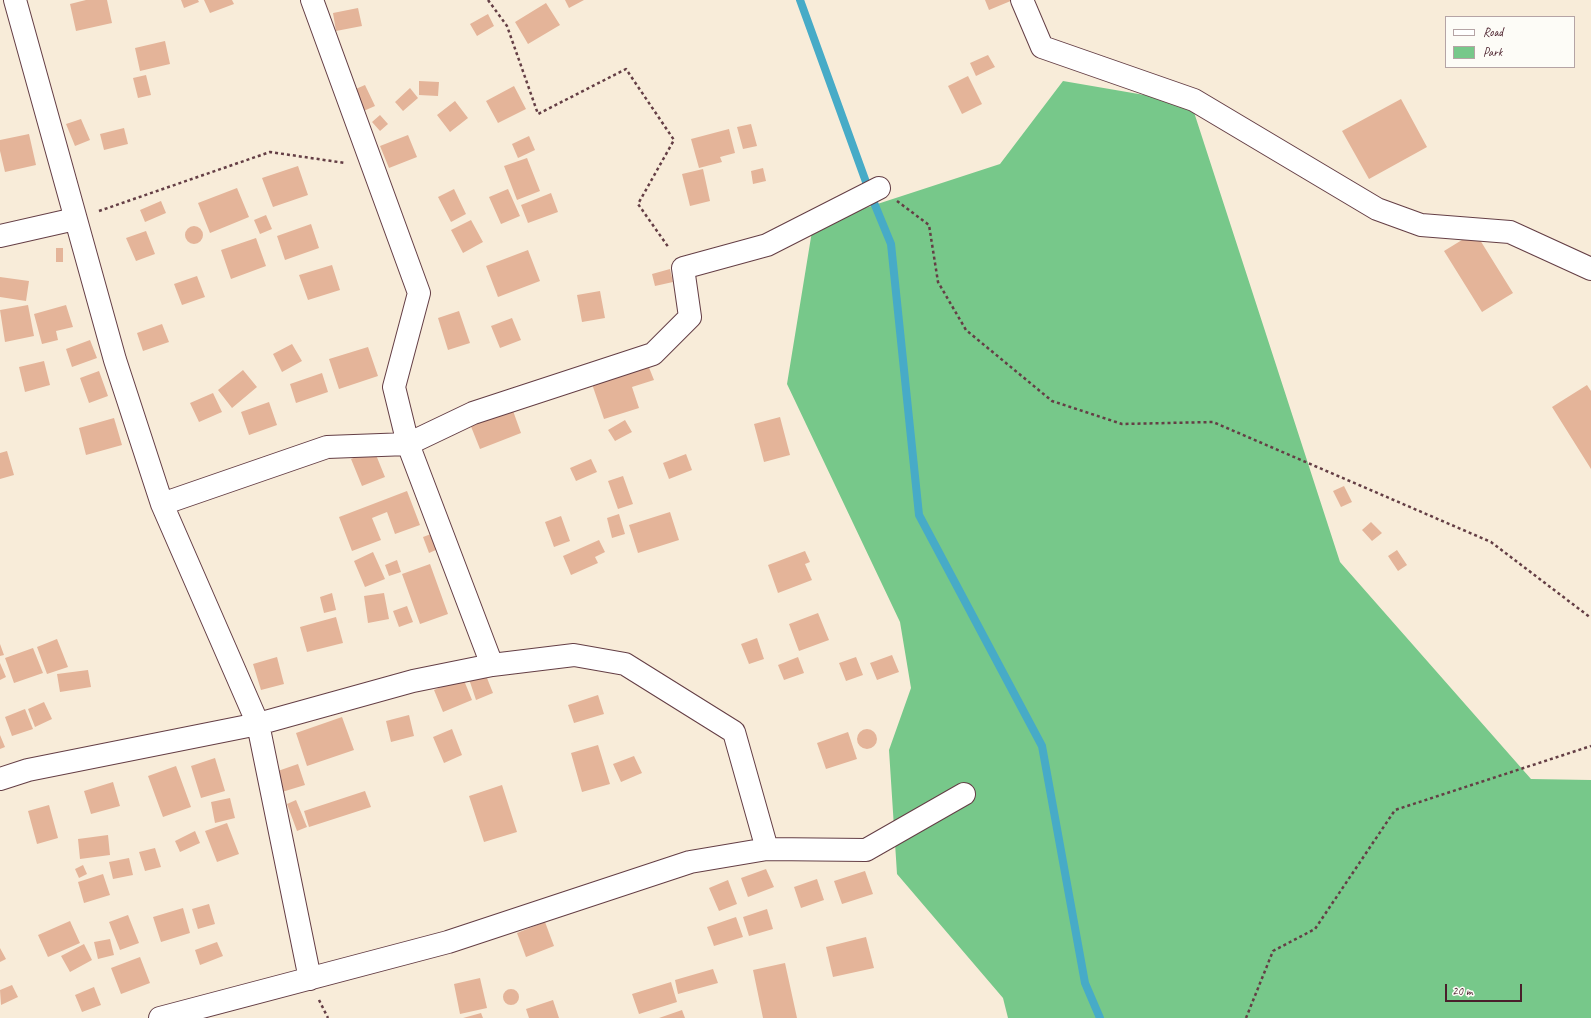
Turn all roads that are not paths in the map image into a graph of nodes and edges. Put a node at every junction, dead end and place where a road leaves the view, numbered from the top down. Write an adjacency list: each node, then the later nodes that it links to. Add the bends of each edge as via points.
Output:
1 (15, 0): 5 (street)
2 (312, 0): 8 (street, via 419,293 394,387)
3 (1022, 0): 7 (street, via 1042,47 1194,100 1377,209 1421,225 1510,232)
4 (880, 188): 8 (street, via 767,245 683,268 690,317 653,354 473,413)
5 (75, 220): 6 (street); 9 (street, via 115,360)
6 (0, 236)
7 (1591, 269)
8 (408, 444): 9 (street, via 327,447); 10 (street)
9 (162, 504): 11 (street)
10 (492, 665): 11 (street, via 413,681); 14 (street, via 574,655 625,664 734,732)
11 (258, 724): 12 (street, via 28,770); 15 (street)
12 (0, 779)
13 (964, 794): 14 (street, via 866,850)
14 (767, 849): 15 (street, via 690,862 448,942)
15 (310, 979): 16 (street)
16 (160, 1018)

